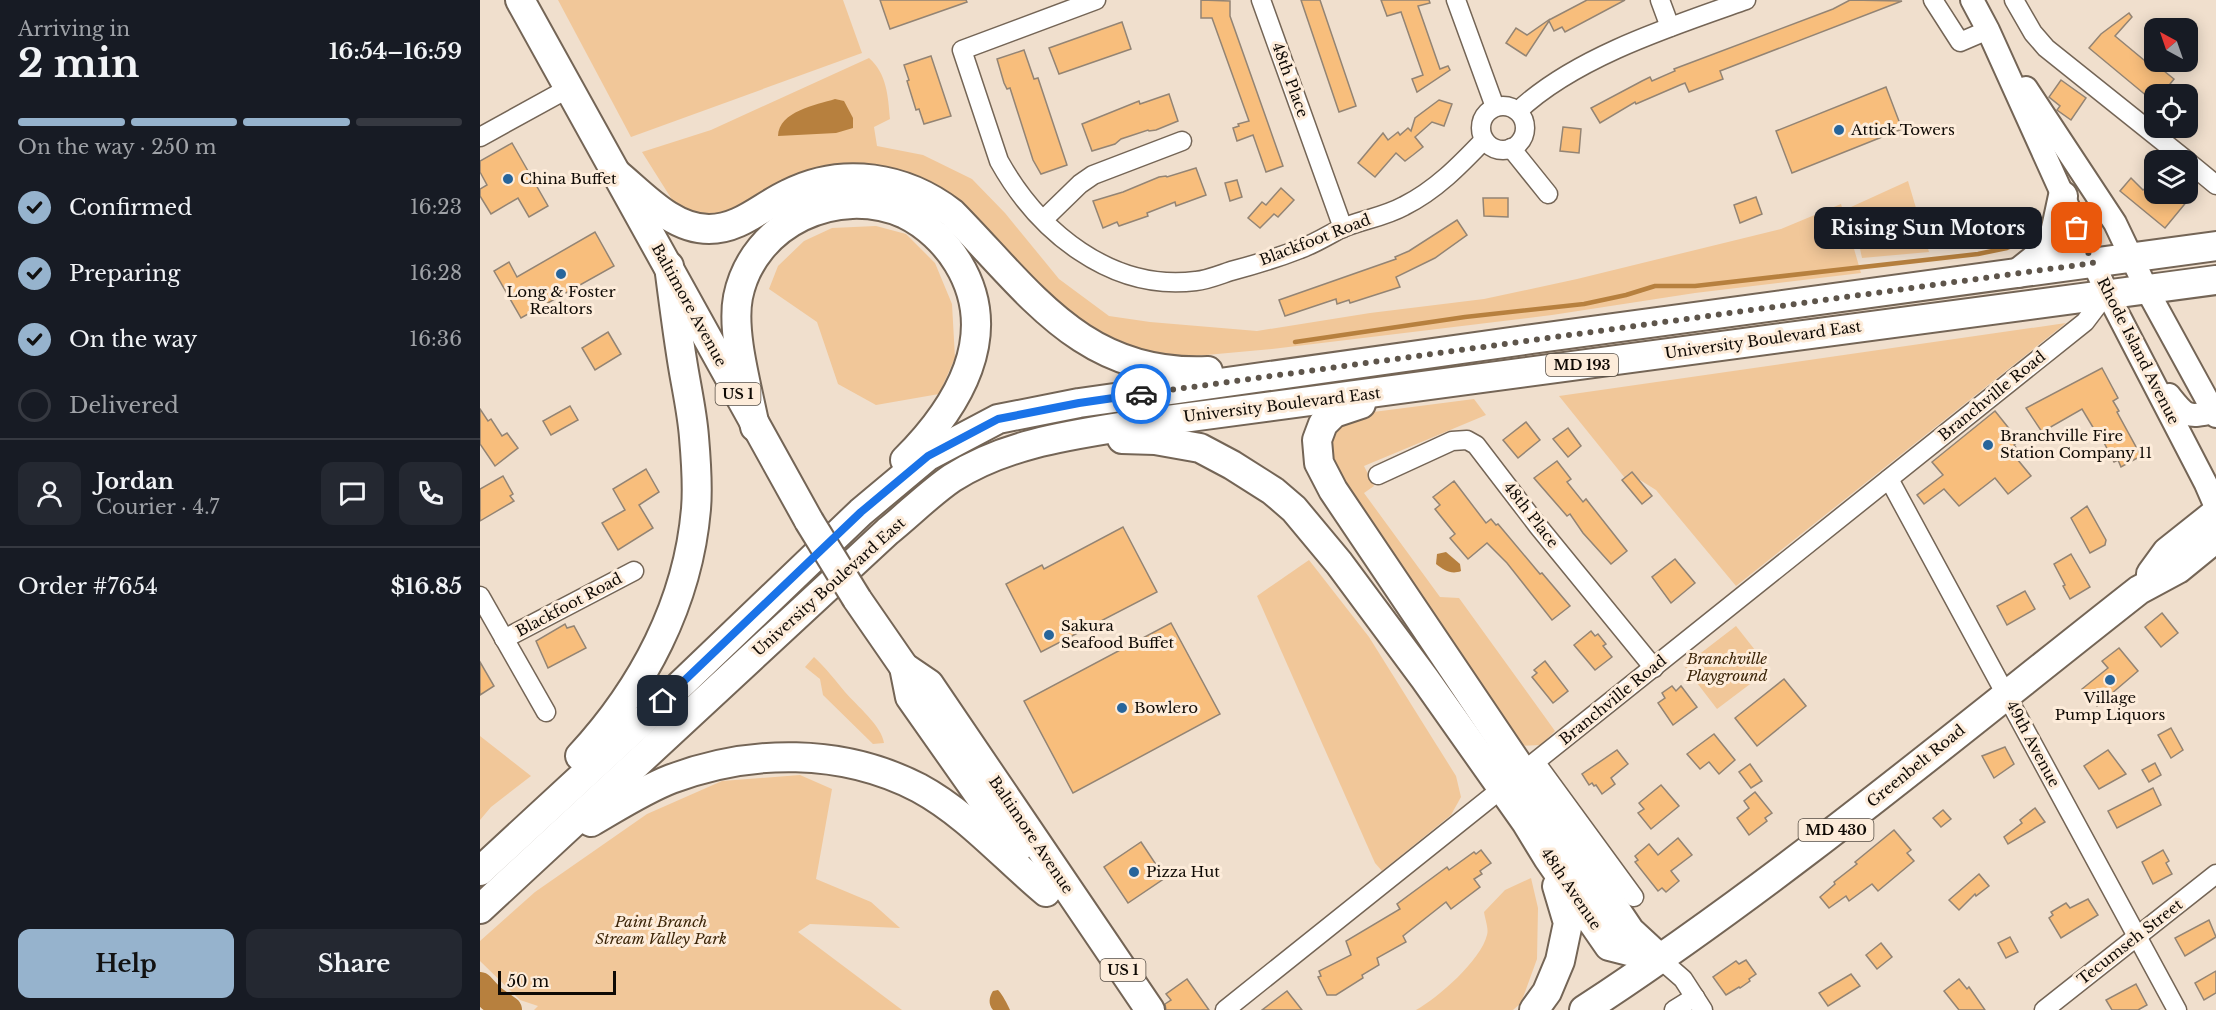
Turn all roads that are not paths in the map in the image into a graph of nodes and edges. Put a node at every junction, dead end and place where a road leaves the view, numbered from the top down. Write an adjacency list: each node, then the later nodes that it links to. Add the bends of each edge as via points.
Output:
1 (520, 0): 12 (main road, Baltimore Avenue / US 1)
2 (1096, 0): 25 (street, Blackfoot Road, via 962,50 999,161 1022,196)
3 (1261, 0): 26 (street, 48th Place)
4 (1456, 0): 13 (street)
5 (1660, 0): 10 (street)
6 (1746, 0): 10 (street)
7 (1933, 0): 11 (street, via 1960,42)
8 (1972, 0): 11 (street, Rhode Island Avenue)
9 (2014, 0): 19 (street, via 2046,48)
10 (1670, 27): 14 (street, via 1580,67)
11 (1988, 30): 24 (street, Rhode Island Avenue); 28 (street, Rhode Island Avenue, via 2115,223)
12 (569, 88): 15 (street); 21 (main road, Baltimore Avenue / US 1)
13 (1495, 107): 14 (street, via 1507,106); 16 (street, via 1481,123)
14 (1518, 111): 18 (street, via 1525,132)
15 (480, 137)
16 (1484, 140): 18 (street, via 1501,150); 26 (street, Blackfoot Road, via 1441,182 1403,207)
17 (1182, 141): 25 (street, via 1093,175)
18 (1511, 148): 23 (street)
19 (2172, 150)
20 (2198, 171): 22 (street)
21 (616, 173): 30 (main road, Baltimore Avenue / US 1); 36 (main road, via 664,213 680,222 710,229 741,222 788,194 828,180 867,178 904,186 952,213 1052,317 1107,353 1145,365 1191,372)
22 (2216, 185)
23 (1548, 194)
24 (2063, 196): 29 (street, Rhode Island Avenue); 31 (main road, via 2048,249)
25 (1044, 219): 26 (street, Blackfoot Road, via 1080,253 1100,264 1168,283 1197,281 1254,264 1301,249)
26 (1343, 228)
27 (2216, 246): 28 (main road, University Boulevard East / MD 193)
28 (2132, 258): 29 (main road, University Boulevard East / MD 193); 33 (street, Rhode Island Avenue)
29 (2093, 263): 31 (main road, University Boulevard East / MD 193); 34 (street, Rhode Island Avenue)
30 (669, 266): 39 (main road, Baltimore Avenue / US 1); 58 (main road, via 694,435 696,508 684,576 649,663 614,718)
31 (2018, 273): 36 (main road, University Boulevard East / MD 193)
32 (2216, 280): 33 (main road, University Boulevard East / MD 193)
33 (2147, 290): 34 (main road, University Boulevard East / MD 193); 38 (street, Rhode Island Avenue)
34 (2107, 294): 35 (street, Rhode Island Avenue); 37 (main road, University Boulevard East / MD 193); 42 (street, Branchville Road, via 2085,322)
35 (2140, 355): 38 (street, via 2183,413); 43 (street, Rhode Island Avenue)
36 (1351, 364): 50 (main road, University Boulevard East / MD 193, via 1079,403 998,419 928,456 861,512)
37 (1472, 380): 40 (main road, University Boulevard East / MD 193); 55 (main road, via 1334,413 1323,424 1317,440 1318,463)
38 (2215, 414)
39 (755, 427): 50 (main road, via 738,337 738,299 750,265 775,234 808,212 865,204 905,214 952,253 964,273 975,310 976,331 967,373 944,415 926,439); 51 (main road, Baltimore Avenue / US 1, bridge, via 857,599)
40 (1057, 438): 55 (main road, via 1155,440 1200,448 1273,492 1294,509 1339,563 1425,679); 56 (main road, University Boulevard East / MD 193, via 1013,450 952,479 888,531)
41 (1378, 475): 52 (street, 48th Place, via 1452,441 1467,440 1476,445)
42 (1889, 479): 52 (street, Branchville Road); 53 (street, 49th Avenue)
43 (2216, 507)
44 (2216, 513): 47 (main road, MD 430, via 2167,552)
45 (2216, 538): 47 (main road, Greenbelt Road / MD 430, via 2178,569)
46 (634, 571): 49 (street, Blackfoot Road)
47 (2139, 590): 53 (main road, Greenbelt Road / MD 430)
48 (480, 596): 49 (street)
49 (504, 639): 54 (street)
50 (707, 659): 59 (main road, University Boulevard East / MD 193)
51 (904, 667): 61 (main road, Baltimore Avenue / US 1, via 910,697); 68 (main road, Baltimore Avenue / US 1, via 929,684)
52 (1654, 668): 55 (street, Branchville Road)
53 (2006, 694): 64 (street, 49th Avenue); 65 (main road, Greenbelt Road / MD 430, via 1823,840)
54 (546, 712)
55 (1520, 775): 57 (main road, 48th Avenue, via 1526,822); 62 (street); 65 (main road, 48th Avenue, via 1630,932); 69 (street, Branchville Road)
56 (536, 857): 61 (main road, via 670,779 713,765 750,759 816,758 883,773 919,789 973,825); 63 (main road, University Boulevard East / MD 193)
57 (1548, 858): 65 (main road, 48th Avenue, via 1609,946); 70 (main road, via 1568,923 1560,961)
58 (480, 866)
59 (480, 871)
60 (2216, 874): 64 (street, Tecumseh Street)
61 (1046, 892): 67 (main road, Baltimore Avenue / US 1)
62 (1634, 897)
63 (480, 909)
64 (2137, 936): 73 (street, Tecumseh Street); 74 (street, 49th Avenue)
65 (1660, 958): 66 (street, 48th Avenue, via 1683,979); 71 (main road, Greenbelt Road / MD 430)
66 (1699, 1004): 72 (street)
67 (1126, 1010)
68 (1149, 1010)
69 (1225, 1010)
70 (1534, 1010)
71 (1584, 1010)
72 (1674, 1010)
73 (2043, 1010)
74 (2177, 1010)

